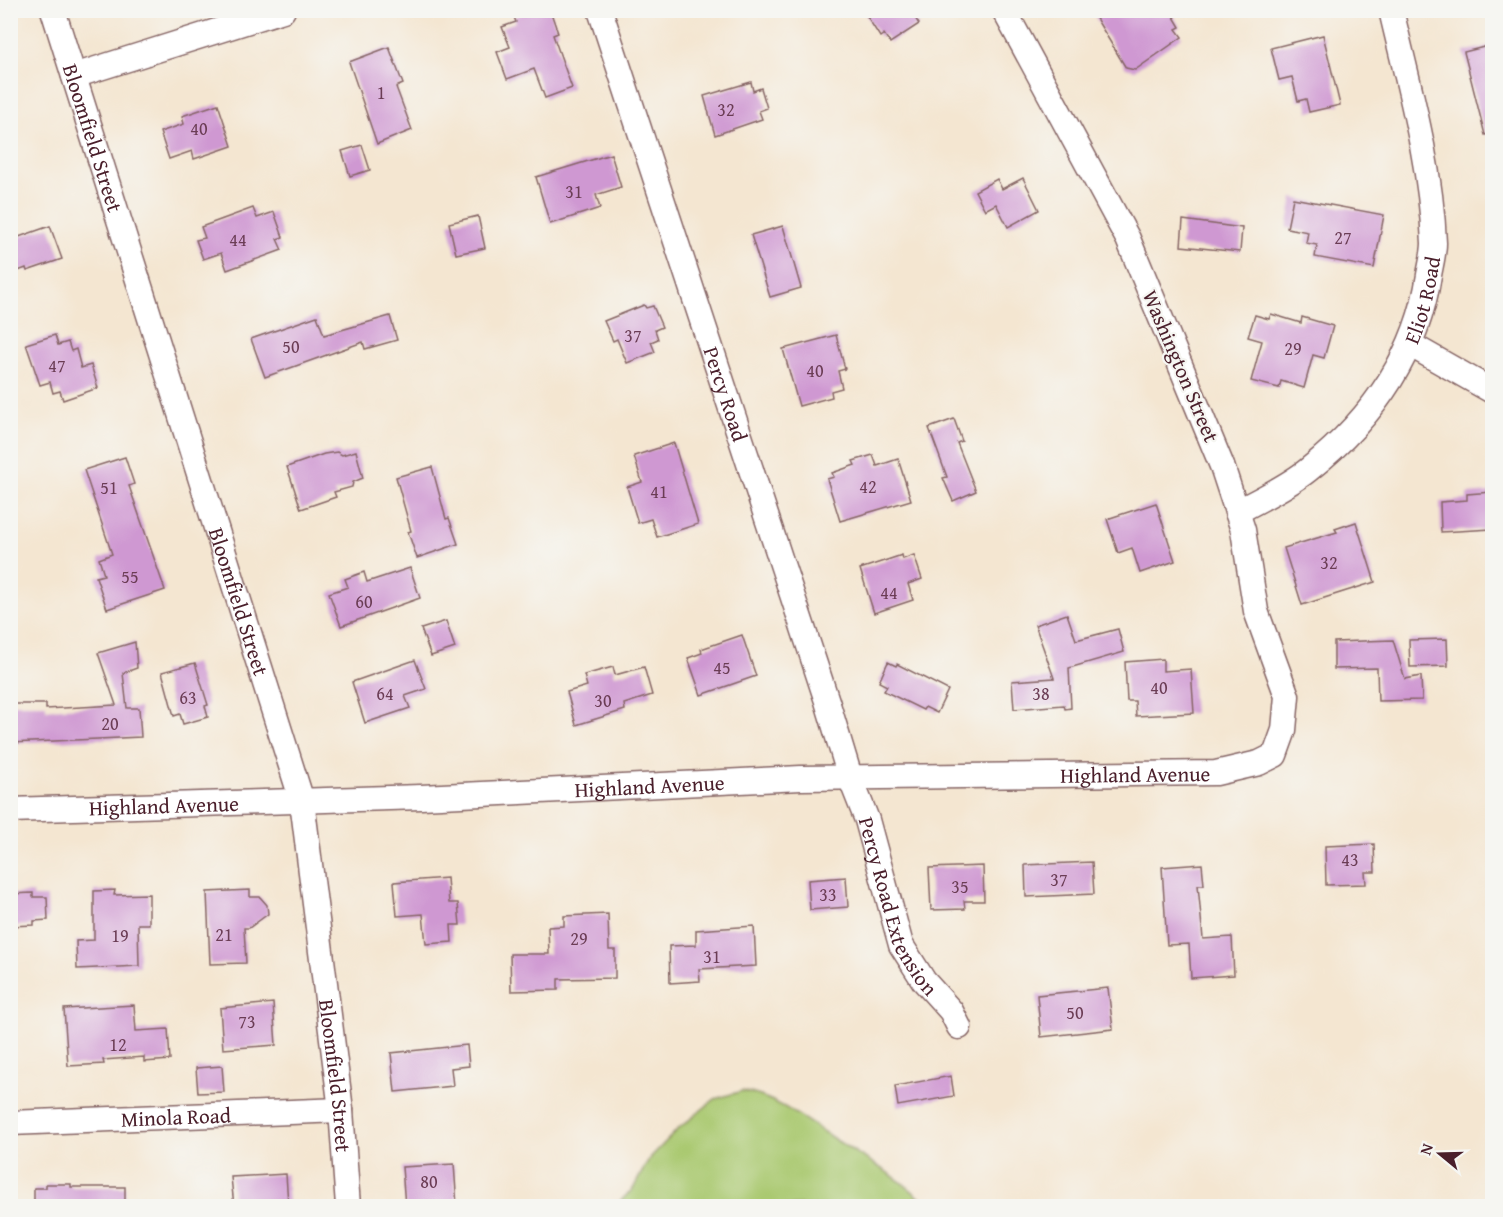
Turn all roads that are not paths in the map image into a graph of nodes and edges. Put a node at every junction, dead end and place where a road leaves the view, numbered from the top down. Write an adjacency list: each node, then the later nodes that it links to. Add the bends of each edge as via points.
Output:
1 (53, 10): 6 (street, Bloomfield Street)
2 (283, 10): 6 (street)
3 (600, 10): 11 (street, Percy Road)
4 (1004, 10): 9 (street, Washington Street, via 1128,239 1222,466)
5 (1391, 10): 7 (street, Eliot Road, via 1427,169 1434,245 1426,296)
6 (74, 76): 12 (street, Bloomfield Street)
7 (1411, 345): 8 (street); 9 (street, Eliot Road, via 1352,432 1306,472)
8 (1492, 391)
9 (1237, 512): 10 (street, Washington Street, via 1256,611 1287,696)
10 (1279, 744): 11 (street, Highland Avenue, via 1275,755 1216,773)
11 (850, 777): 12 (street, Highland Avenue); 14 (street, Percy Road Extension, via 867,820 901,945)
12 (302, 801): 13 (street, Highland Avenue); 15 (street, Bloomfield Street)
13 (10, 810)
14 (959, 1027)
15 (341, 1110): 16 (street, Minola Road); 17 (street, Bloomfield Street)
16 (10, 1123)
17 (348, 1206)

